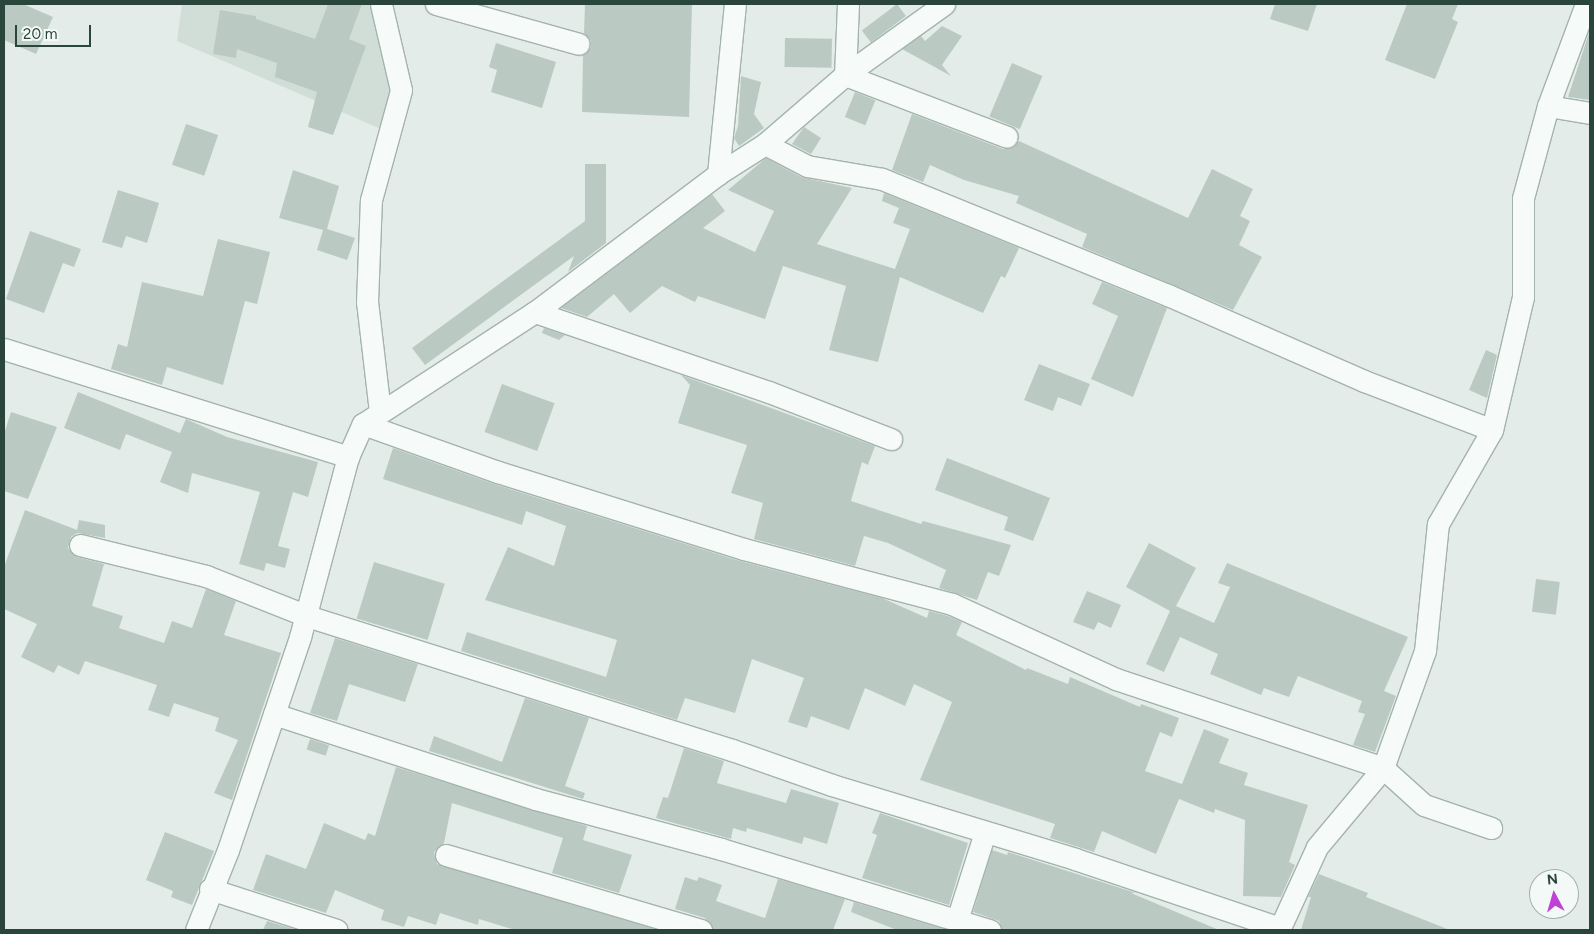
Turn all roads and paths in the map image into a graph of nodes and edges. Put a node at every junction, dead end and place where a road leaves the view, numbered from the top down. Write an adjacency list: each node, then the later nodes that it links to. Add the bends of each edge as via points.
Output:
1 (381, 4): 16 (street, via 401,90 371,200 367,302)
2 (436, 4): 7 (street)
3 (735, 4): 13 (street)
4 (848, 4): 8 (street)
5 (944, 4): 8 (street)
6 (1586, 4): 9 (street)
7 (579, 44)
8 (845, 76): 11 (street); 12 (street)
9 (1548, 106): 10 (street); 17 (street, via 1524,198 1524,297)
10 (1590, 113)
11 (1006, 137)
12 (766, 144): 13 (street); 17 (street, via 807,166 882,179 1168,295 1364,381)
13 (718, 174): 14 (street)
14 (535, 312): 16 (street); 18 (street, via 769,392)
15 (4, 349): 19 (street)
16 (372, 418): 19 (street); 23 (street, via 498,472 744,549 952,604 1116,679)
17 (1492, 430): 23 (street, via 1438,524 1425,651)
18 (890, 439)
19 (348, 458): 21 (street)
20 (80, 545): 21 (street, via 206,576)
21 (307, 616): 22 (street); 25 (street)
22 (274, 714): 27 (street, via 228,850); 28 (street, via 536,799 721,849)
23 (1382, 768): 24 (street, via 1424,805); 29 (street, via 1318,847)
24 (1491, 828)
25 (984, 832): 28 (street); 29 (street)
26 (446, 855): 32 (street)
27 (210, 889): 30 (street); 31 (street)
28 (957, 920): 33 (street)
29 (1280, 929)
30 (196, 930)
31 (337, 930)
32 (701, 930)
33 (990, 930)

